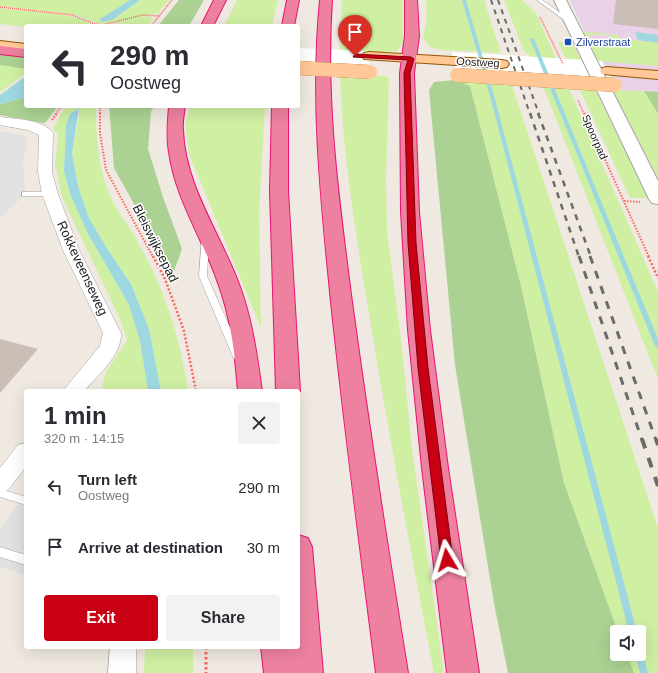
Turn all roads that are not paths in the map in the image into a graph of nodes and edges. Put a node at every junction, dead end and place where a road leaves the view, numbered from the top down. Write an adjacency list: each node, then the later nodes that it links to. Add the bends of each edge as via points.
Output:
1 (220, 0): 8 (highway)
2 (293, 0): 9 (highway)
3 (326, 0): 45 (highway, via 321,84 328,188)
4 (411, 0): 20 (highway)
5 (539, 0): 7 (lane)
6 (560, 0): 7 (street)
7 (569, 21): 29 (street)
8 (208, 24)
9 (288, 24)
10 (0, 45): 11 (main road)
11 (24, 48)
12 (0, 50): 13 (highway)
13 (24, 53)
14 (306, 54): 15 (main road)
15 (338, 55)
16 (353, 56): 20 (main road, Oostweg, via 369,56)
17 (513, 64): 21 (main road, Oostweg)
18 (300, 68): 20 (main road, Oostweg, bridge, via 370,72)
19 (570, 69): 22 (main road)
20 (403, 70): 21 (main road, Oostweg); 46 (highway, via 419,330)
21 (451, 70): 23 (main road, Oostweg, bridge)
22 (658, 75)
23 (658, 88)
24 (177, 108): 30 (highway, via 174,125 176,152 187,186 231,289 241,327)
25 (280, 108): 32 (highway, via 279,192)
26 (0, 121): 28 (street, Rokkeveenseweg, via 32,126 46,133 45,172)
27 (26, 194): 28 (lane)
28 (50, 194): 31 (street, Rokkeveenseweg, via 71,250 112,333 109,348)
29 (658, 199)
30 (249, 386)
31 (75, 389)
32 (288, 389)
33 (24, 454): 34 (street)
34 (0, 484)
35 (0, 493): 36 (lane)
36 (24, 500)
37 (0, 552): 38 (lane)
38 (24, 559)
39 (300, 575): 44 (highway)
40 (123, 649): 42 (street)
41 (277, 649): 43 (highway)
42 (122, 673)
43 (280, 673)
44 (307, 673)
45 (392, 673)
46 (463, 673)

